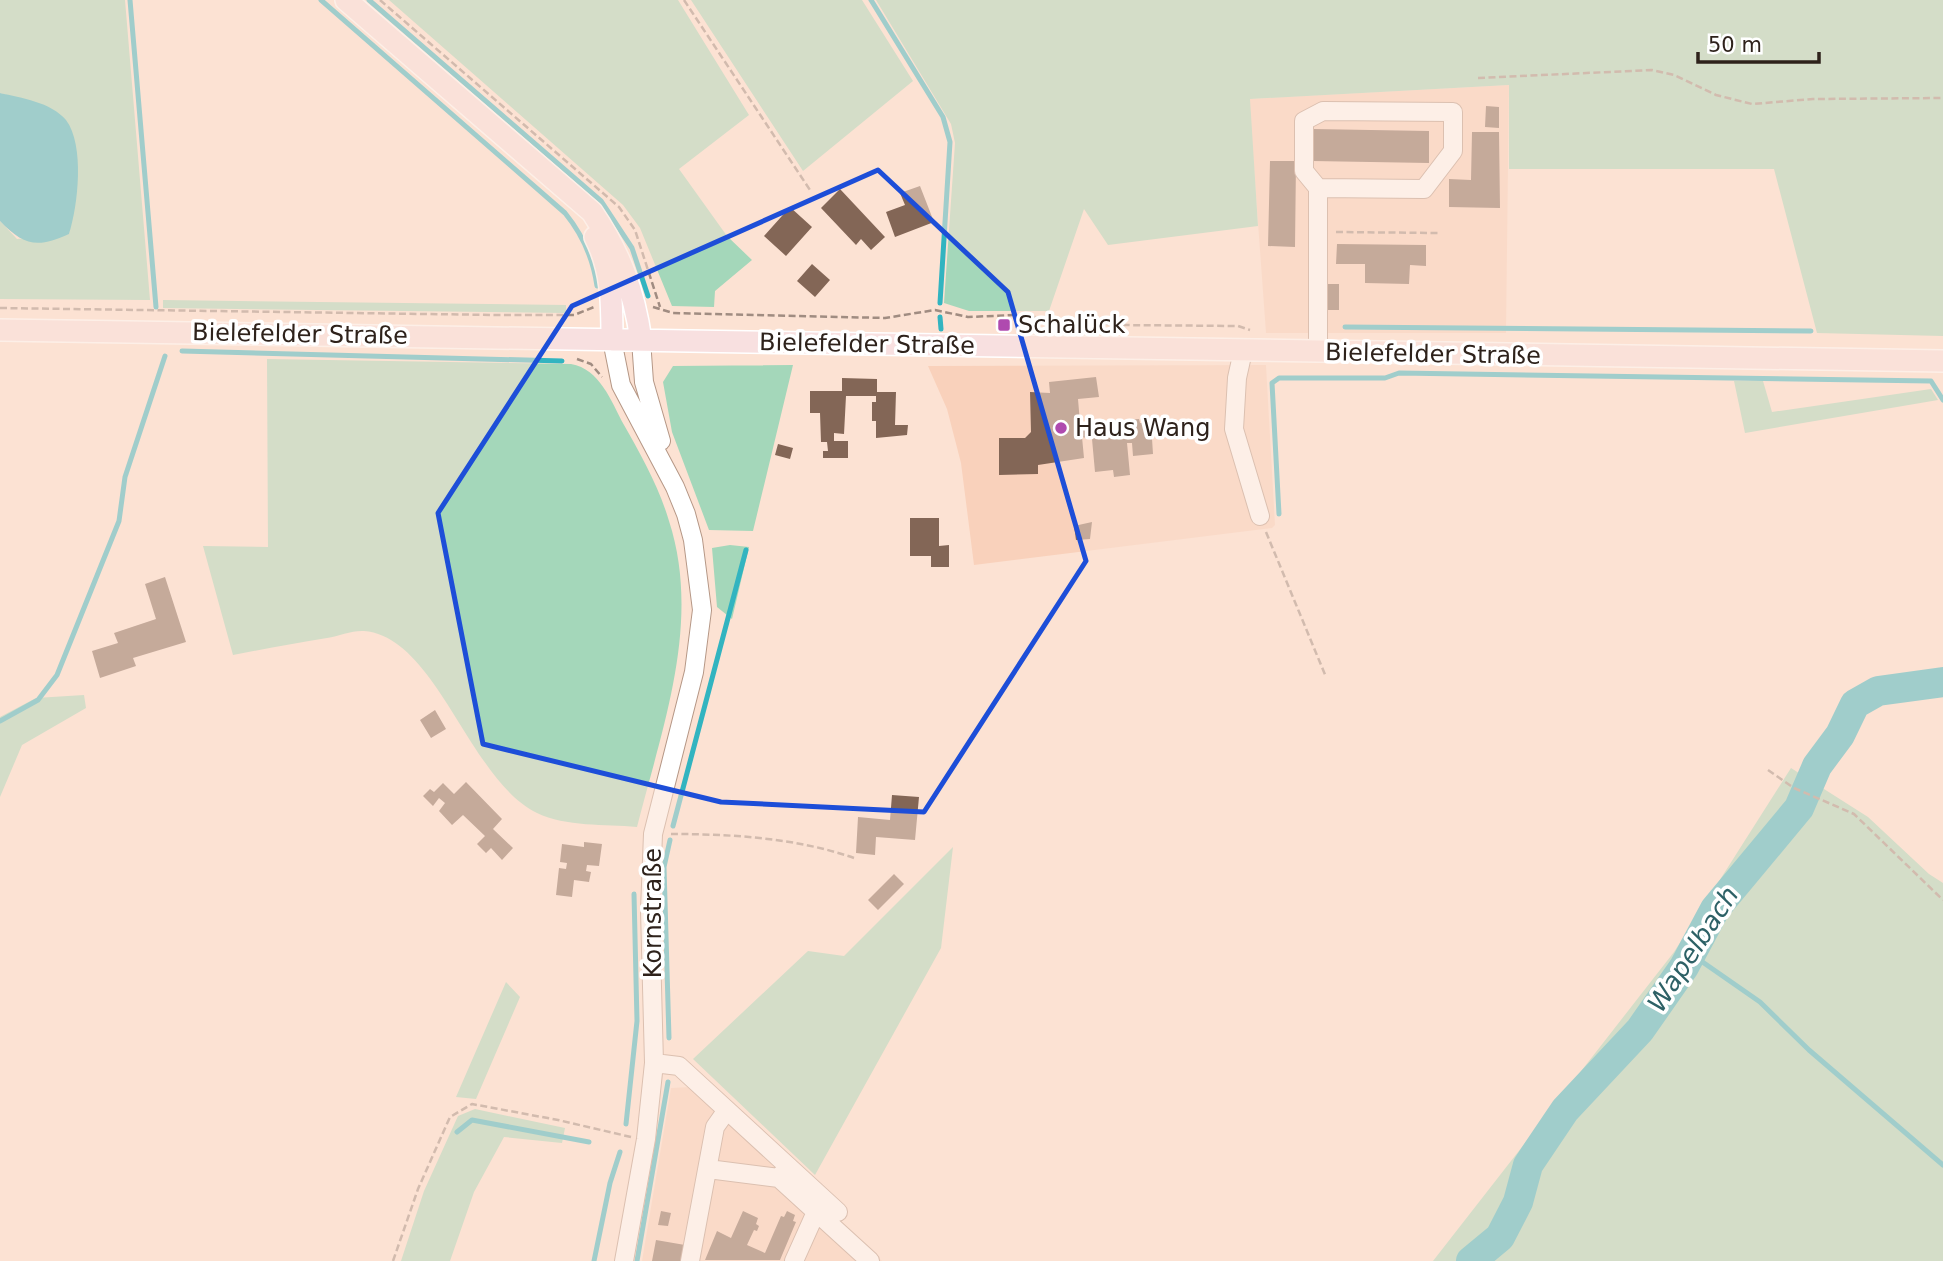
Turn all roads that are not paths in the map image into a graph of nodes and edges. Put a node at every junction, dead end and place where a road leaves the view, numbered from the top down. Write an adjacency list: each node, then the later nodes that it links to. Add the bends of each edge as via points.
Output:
1 (346, 0): 2 (main road)
2 (532, 160): 5 (main road, via 586,217 603,253 612,285); 6 (main road, via 593,212 615,246 629,281)
3 (1318, 188): 3 (street, via 1424,189 1453,151 1453,112 1323,111 1304,121 1304,171); 8 (street)
4 (0, 330): 5 (main road, Bielefelder Straße)
5 (612, 340): 6 (main road, Bielefelder Straße); 10 (street, Kornstraße, via 621,385)
6 (641, 340): 7 (main road, Bielefelder Straße); 10 (street, Kornstraße, via 644,382)
7 (1244, 351): 8 (main road, Bielefelder Straße); 11 (street, via 1237,378 1234,429)
8 (1318, 352): 9 (main road, Bielefelder Straße)
9 (1943, 361)
10 (675, 487): 12 (street, Kornstraße, via 702,610 694,672 653,834)
11 (1259, 516)
12 (654, 1063): 13 (street, via 679,1066); 18 (street, Kornstraße)
13 (727, 1110): 14 (street, via 715,1127); 15 (street)
14 (708, 1169): 15 (street); 19 (street)
15 (783, 1172): 16 (street); 17 (street)
16 (816, 1212): 20 (street); 21 (street)
17 (838, 1212)
18 (624, 1261)
19 (690, 1261)
20 (794, 1261)
21 (870, 1261)

